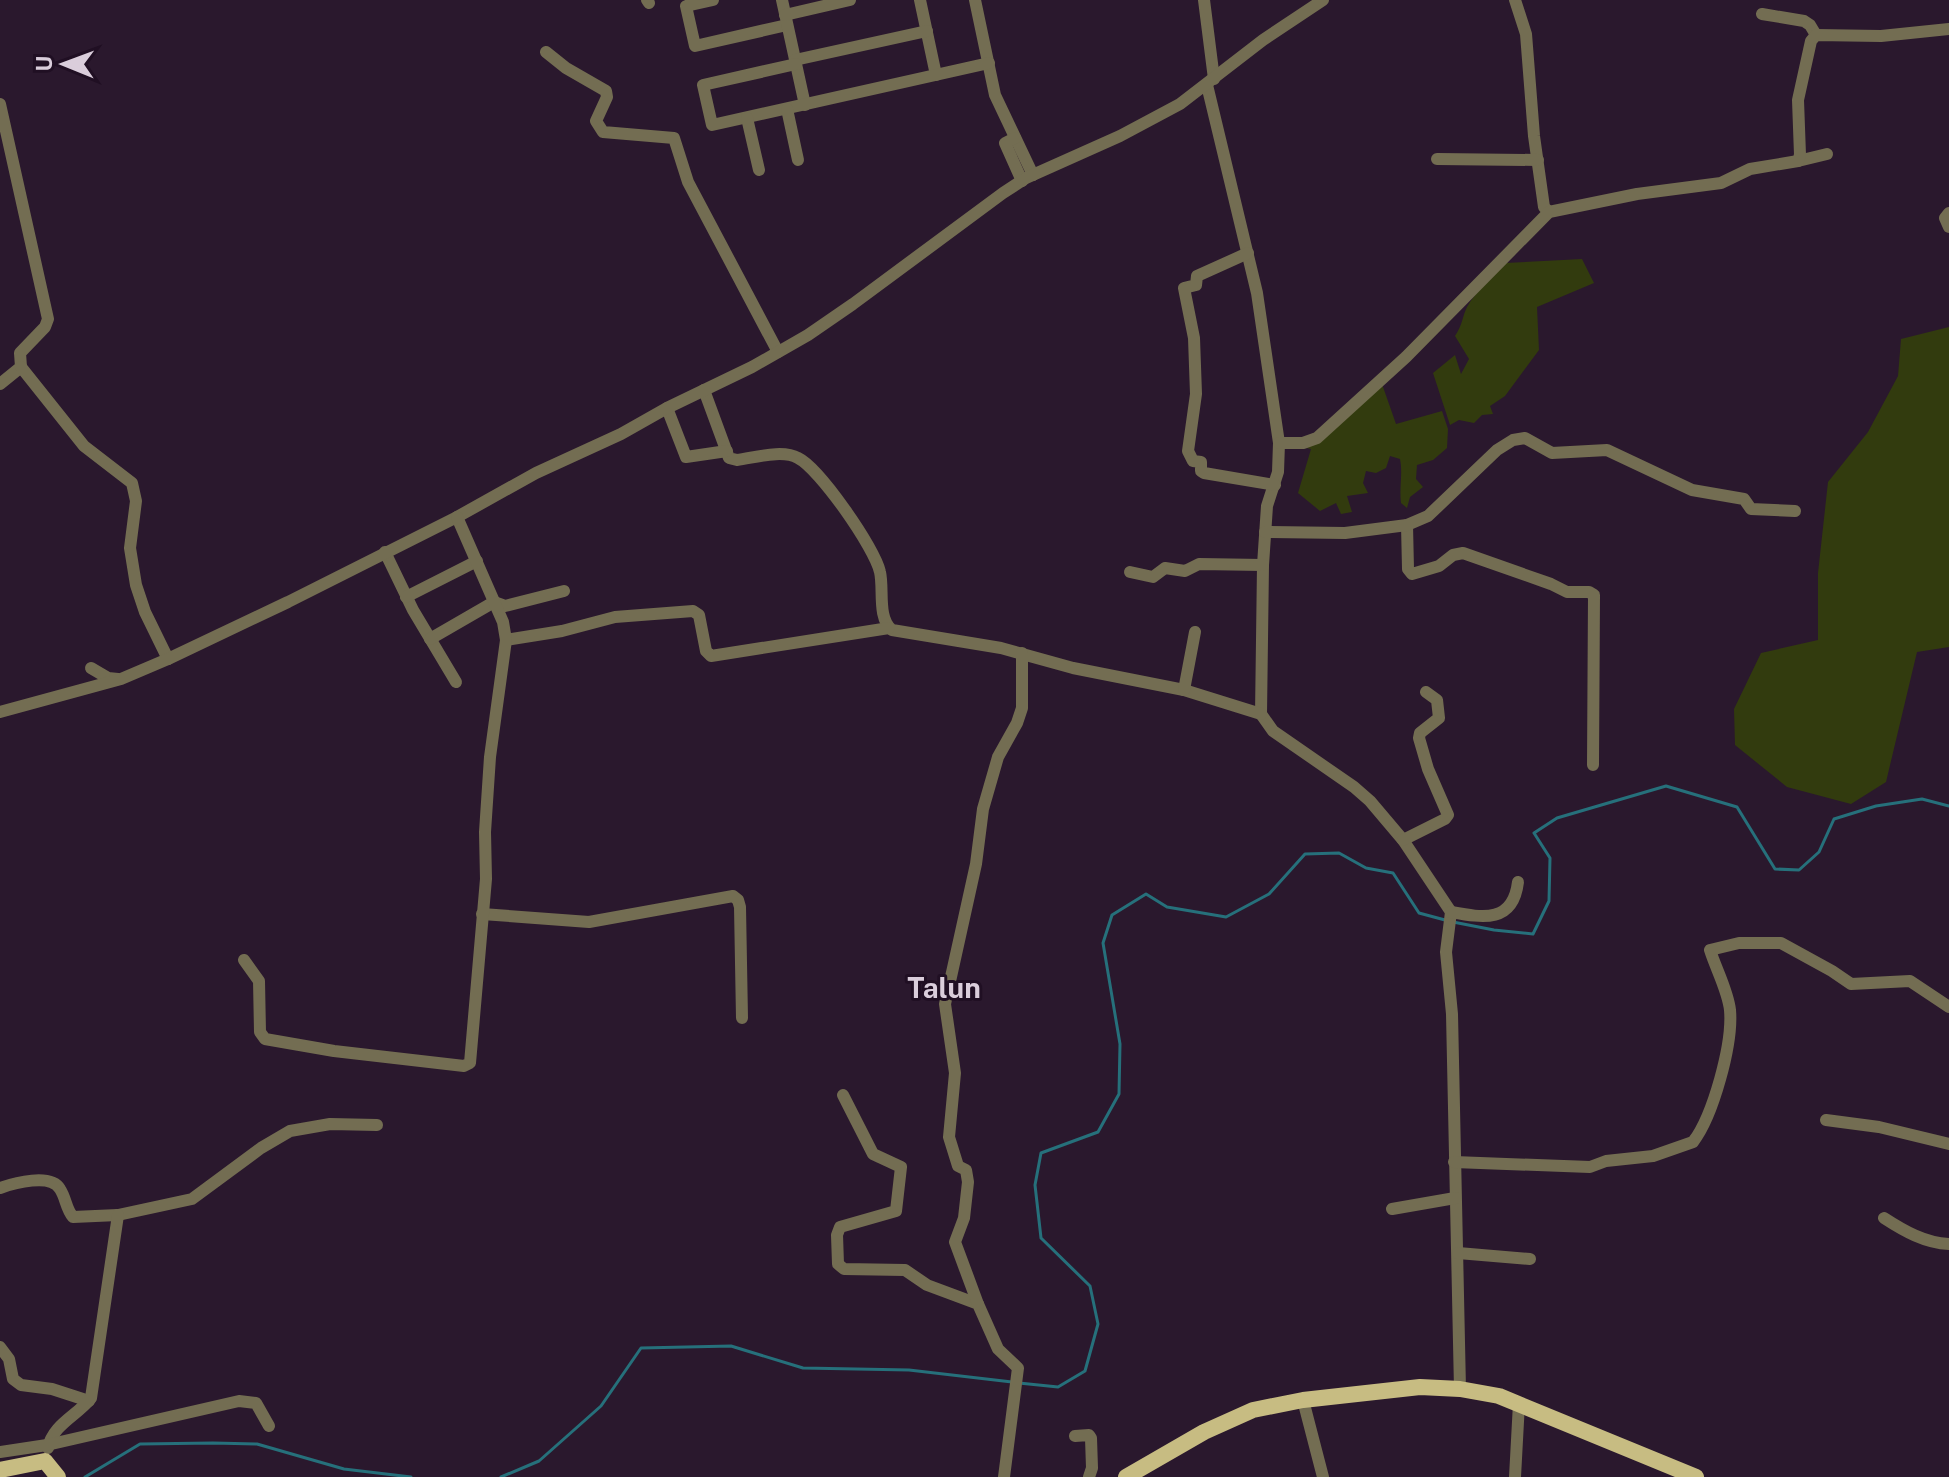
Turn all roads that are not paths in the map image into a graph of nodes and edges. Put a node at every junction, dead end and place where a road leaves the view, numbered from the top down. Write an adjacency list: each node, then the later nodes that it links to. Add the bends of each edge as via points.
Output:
1 (713, 0): 10 (street, via 686,6 695,46)
2 (782, 0): 10 (street)
3 (850, 0): 10 (street)
4 (920, 0): 12 (street)
5 (975, 0): 16 (street)
6 (1204, 0): 18 (street)
7 (1323, 0): 18 (street)
8 (1515, 0): 26 (street, via 1526,34)
9 (1762, 14): 13 (street, via 1804,21)
10 (786, 20): 15 (street)
11 (1949, 29): 13 (street)
12 (927, 31): 15 (street); 17 (street)
13 (1816, 35): 27 (street, via 1798,100)
14 (546, 52): 34 (street, via 606,91 598,126 606,133 674,138 688,182)
15 (795, 62): 20 (street); 22 (street, via 703,85 712,125)
16 (989, 63): 17 (street); 29 (street, via 995,95 1015,138 1005,143)
17 (936, 75): 20 (street)
18 (1210, 82): 29 (street, via 1141,126); 33 (street)
19 (0, 104): 35 (street, via 48,319 20,353)
20 (805, 105): 21 (street)
21 (787, 109): 22 (street); 25 (street)
22 (747, 118): 28 (street)
23 (1827, 154): 27 (street)
24 (1437, 159): 26 (street)
25 (798, 160)
26 (1538, 160): 30 (street)
27 (1798, 161): 30 (street, via 1750,169 1712,185)
28 (759, 170)
29 (1027, 178): 34 (street)
30 (1549, 212): 39 (street, via 1406,357 1317,438)
31 (1949, 213): 32 (street)
32 (1949, 227)
33 (1248, 253): 39 (street); 41 (street, via 1197,276 1196,285 1184,288 1194,338 1196,394 1188,451 1193,461 1201,462 1204,473)
34 (778, 352): 37 (street)
35 (21, 367): 36 (street); 58 (street, via 77,438 132,483 136,501 130,548 136,585)
36 (0, 384)
37 (704, 390): 38 (street); 40 (street)
38 (667, 408): 40 (street, via 686,457); 43 (street)
39 (1279, 443): 41 (street)
40 (727, 451): 53 (street, via 737,460 795,456 811,469 876,557 883,618)
41 (1275, 485): 45 (street)
42 (1795, 511): 44 (street, via 1753,510 1746,500 1692,490 1607,450 1552,453 1525,438 1497,450 1428,516)
43 (457, 517): 46 (street); 47 (street)
44 (1407, 525): 45 (street, via 1345,533); 66 (street, via 1412,574 1463,553 1571,593 1594,595)
45 (1265, 532): 48 (street)
46 (385, 552): 51 (street); 58 (street)
47 (477, 561): 51 (street); 52 (street)
48 (1263, 565): 49 (street, via 1199,564 1185,571 1165,568 1153,577); 65 (street)
49 (1130, 572)
50 (564, 591): 52 (street, via 505,606)
51 (406, 597): 55 (street)
52 (494, 602): 55 (street); 56 (street)
53 (889, 628): 56 (street, via 711,656 699,615 693,611 615,617); 57 (street)
54 (1195, 632): 62 (street)
55 (430, 639): 61 (street)
56 (506, 640): 69 (street, via 490,757)
57 (1022, 653): 62 (street); 87 (street, via 1022,708 998,757 983,809 945,1008 955,1073 949,1137 968,1182 956,1246)
58 (168, 659): 60 (street)
59 (91, 668): 60 (street)
60 (121, 679): 64 (street)
61 (456, 682)
62 (1184, 690): 65 (street)
63 (1426, 692): 67 (street, via 1437,700 1439,718 1419,738 1448,815)
64 (0, 712)
65 (1261, 714): 67 (street, via 1273,731 1361,793)
66 (1593, 765)
67 (1403, 840): 70 (street)
68 (1518, 882): 70 (street, via 1507,910)
69 (482, 914): 71 (street, via 471,1059 465,1066 265,1039 260,1032 259,981); 73 (street, via 589,922 733,896 740,907)
70 (1451, 915): 78 (street, via 1446,952)
71 (244, 960)
72 (1949, 1007): 78 (street, via 1910,981 1851,984 1781,943 1739,943 1710,950 1730,1010 1718,1090 1693,1142 1653,1156 1590,1167)
73 (742, 1018)
74 (843, 1095): 87 (street, via 873,1154 901,1167 896,1211 839,1229 839,1267 902,1270)
75 (1826, 1120): 77 (street)
76 (377, 1125): 82 (street, via 330,1124 290,1131 192,1199)
77 (1949, 1144)
78 (1454, 1162): 80 (street)
79 (0, 1188): 82 (street, via 52,1181 73,1217)
80 (1455, 1198): 81 (street); 85 (street)
81 (1392, 1209)
82 (118, 1215): 91 (street)
83 (1884, 1218): 84 (street, via 1902,1230)
84 (1949, 1244)
85 (1458, 1253): 86 (street); 89 (street)
86 (1530, 1259)
87 (978, 1304): 100 (street, via 998,1349 1018,1366)
88 (0, 1347): 91 (street, via 13,1379 21,1385)
89 (1460, 1389): 90 (main road, via 1406,1388); 92 (main road)
90 (1303, 1400): 102 (main road, via 1226,1421); 103 (street)
91 (89, 1401): 95 (street, via 60,1425)
92 (1519, 1403): 99 (main road); 104 (street)
93 (269, 1426): 95 (street, via 258,1405 239,1401)
94 (1075, 1436): 101 (street, via 1091,1438)
95 (47, 1445): 96 (street); 97 (street)
96 (0, 1452)
97 (52, 1468): 98 (main road, via 36,1461)
98 (0, 1470)
99 (1676, 1473): 105 (main road)
100 (1004, 1477)
101 (1089, 1477)
102 (1126, 1477)
103 (1323, 1477)
104 (1515, 1477)
105 (1696, 1477)

